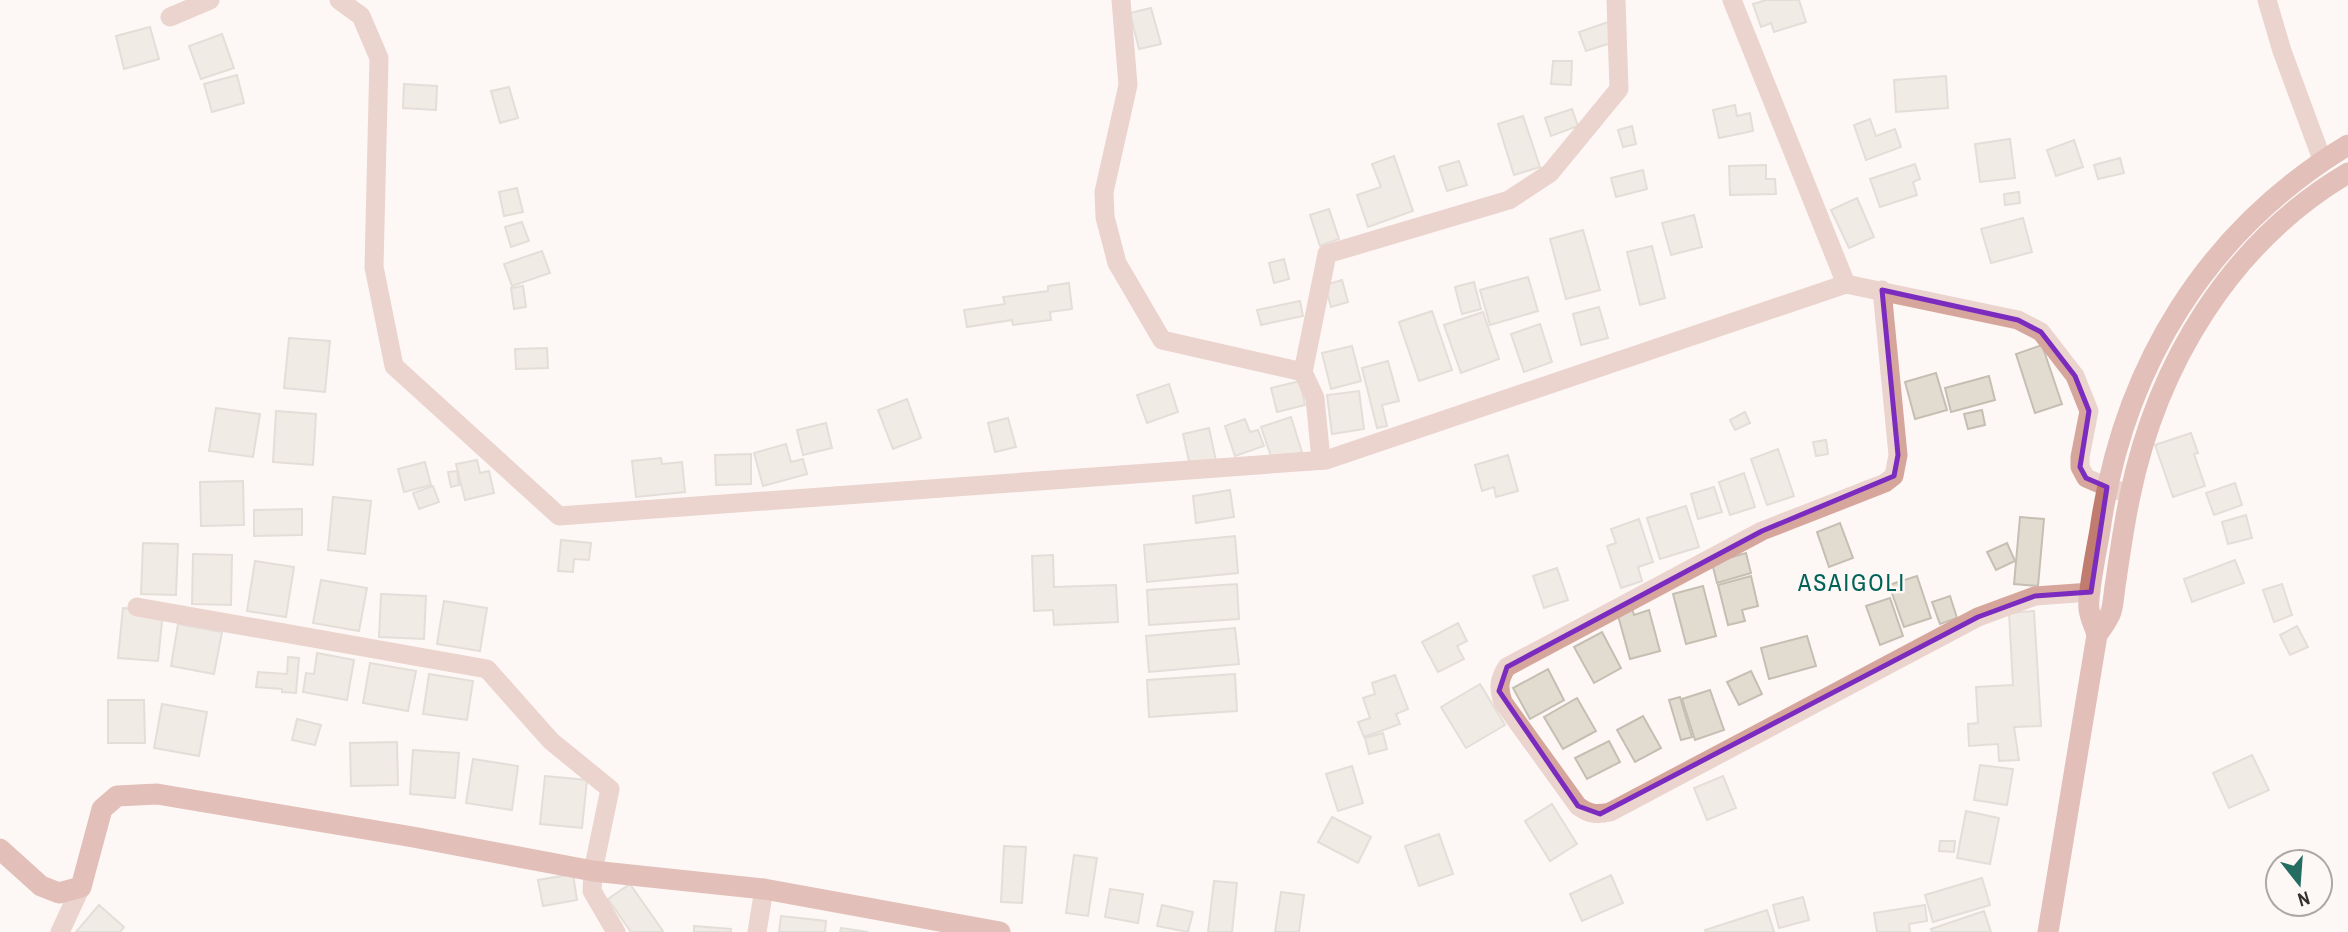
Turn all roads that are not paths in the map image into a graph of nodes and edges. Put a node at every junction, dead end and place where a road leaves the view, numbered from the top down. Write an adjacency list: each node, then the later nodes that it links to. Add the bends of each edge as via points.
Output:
1 (210, 0): 7 (street)
2 (339, 0): 14 (street, via 361,16 379,58 374,267 394,366 559,516)
3 (1121, 0): 13 (street, via 1128,85 1104,192 1105,217 1117,263 1162,340)
4 (1616, 0): 13 (street, via 1619,89 1550,173 1509,200 1327,254)
5 (1732, 0): 11 (street)
6 (2267, 0): 9 (street)
7 (170, 17)
8 (2348, 145): 9 (main road)
9 (2323, 162): 15 (main road, via 2258,212 2199,278 2138,384)
10 (2348, 173): 16 (main road, via 2306,201 2260,241 2223,285 2162,388)
11 (1846, 284): 12 (street); 14 (street)
12 (1882, 290): 15 (street, via 2018,320 2040,332 2075,376 2089,411 2080,467 2087,478); 17 (street, via 1898,455 1894,476 1762,531 1507,667 1500,677 1503,702 1578,806 1600,814 1978,617 2035,596)
13 (1303, 372): 14 (street, via 1315,398)
14 (1321, 460)
15 (2108, 488): 16 (street); 17 (main road)
16 (2130, 494): 19 (main road, via 2111,613)
17 (2091, 592): 19 (main road, via 2088,608)
18 (137, 607): 21 (street, via 487,669 551,741 610,789)
19 (2097, 635): 28 (main road)
20 (0, 849): 22 (main road, via 41,886 59,893)
21 (593, 871): 22 (main road, via 157,794 117,796 102,809); 23 (main road); 25 (street, via 592,891)
22 (81, 887): 24 (street)
23 (764, 889): 26 (street); 27 (main road)
24 (60, 932)
25 (616, 932)
26 (757, 932)
27 (1000, 932)
28 (2048, 932)

